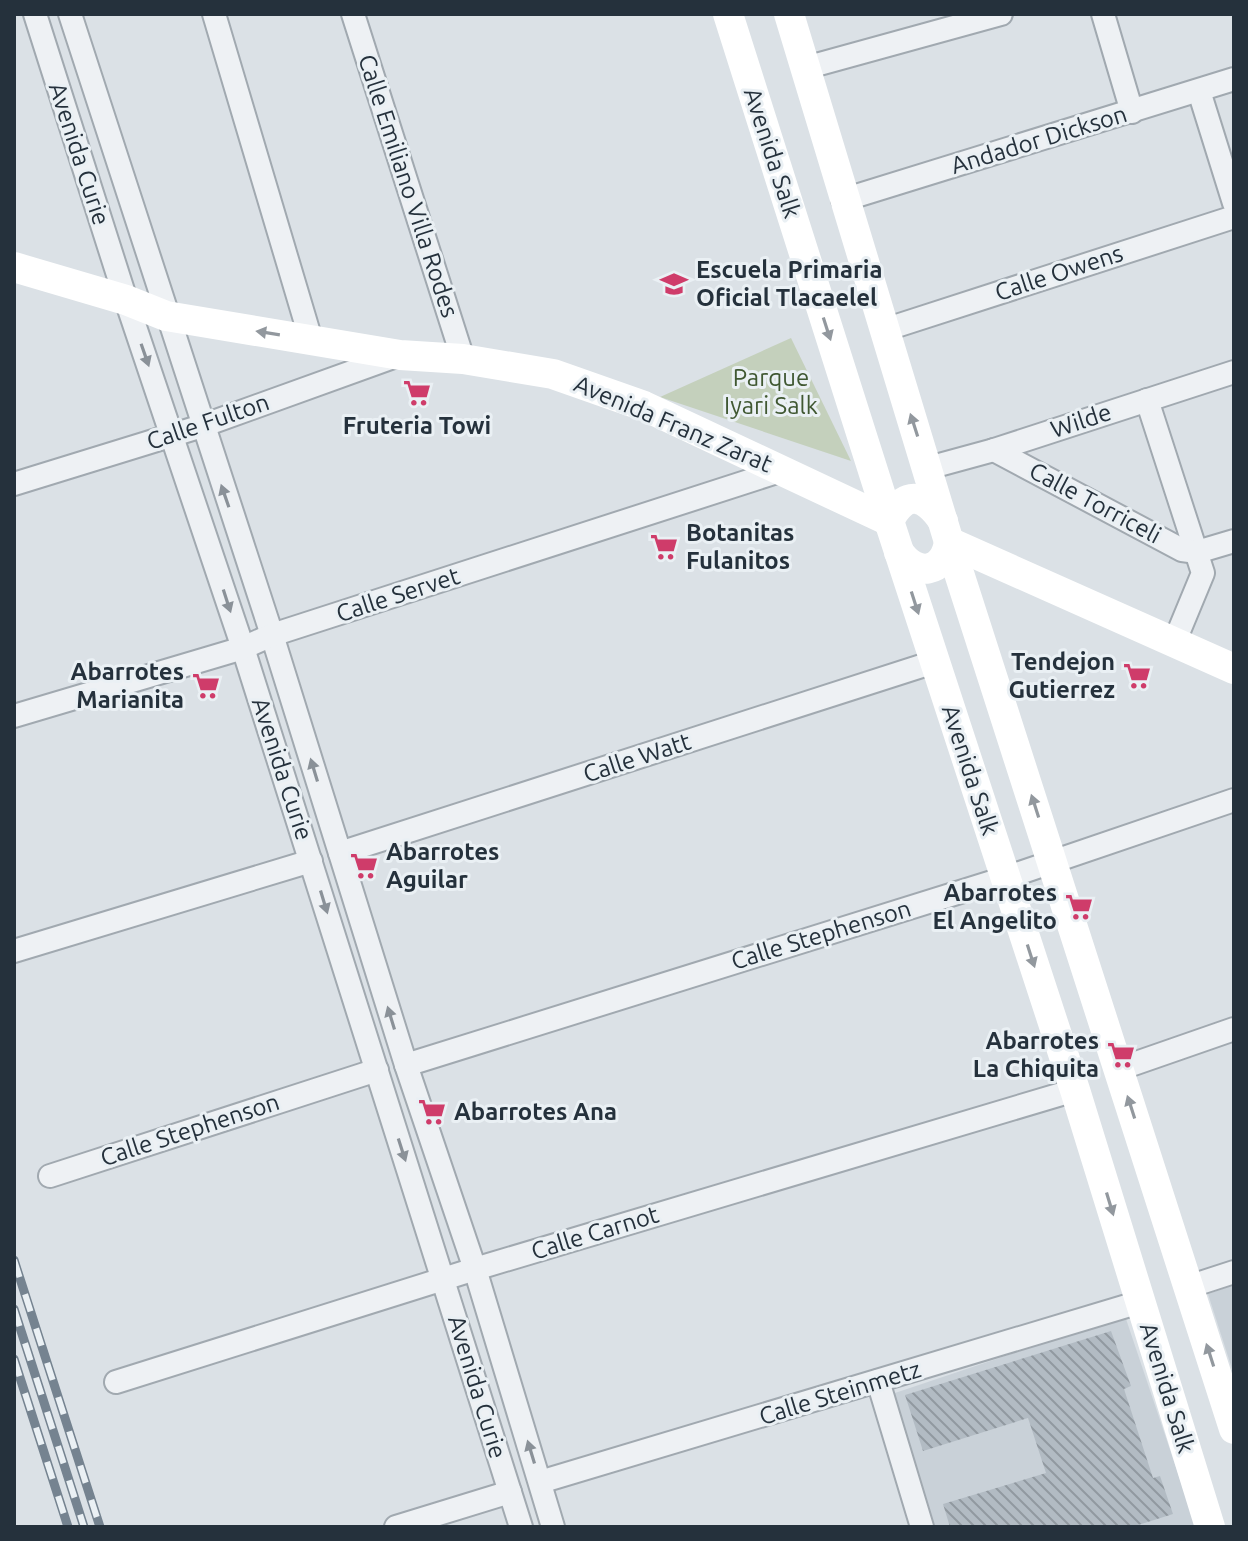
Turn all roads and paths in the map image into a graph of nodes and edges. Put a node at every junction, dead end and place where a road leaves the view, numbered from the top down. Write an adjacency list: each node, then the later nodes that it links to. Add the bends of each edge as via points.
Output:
1 (68, 14): 8 (street); 19 (street, Avenida Curie)
2 (214, 14): 21 (street)
3 (353, 14): 23 (street, Calle Emiliano Villa Rodes)
4 (728, 14): 32 (main road, Avenida Salk, one-way to 32)
5 (789, 14): 10 (main road)
6 (1001, 14): 9 (street)
7 (1103, 14): 13 (street)
8 (37, 20): 18 (street, Avenida Curie)
9 (945, 22): 10 (street)
10 (805, 68): 14 (main road)
11 (1234, 79): 12 (street, Andador Dickson)
12 (1199, 91): 13 (street, Andador Dickson); 15 (street)
13 (1132, 112): 14 (street, Andador Dickson)
14 (843, 200): 20 (main road)
15 (1234, 203)
16 (1234, 217): 20 (street, Calle Owens)
17 (14, 267): 18 (main road, Avenida Franz Zarat)
18 (126, 300): 19 (main road, Avenida Franz Zarat); 27 (street, Avenida Curie, one-way to 27)
19 (166, 316): 21 (main road, Avenida Franz Zarat, one-way to 19); 26 (street, Avenida Curie)
20 (884, 330): 29 (main road, one-way to 20)
21 (311, 340): 22 (main road, Avenida Franz Zarat)
22 (400, 355): 23 (main road, Avenida Franz Zarat); 26 (street, Calle Fulton)
23 (463, 359): 30 (main road, Avenida Franz Zarat, via 553,374 644,406)
24 (1234, 372): 25 (street, Wilde)
25 (1147, 400): 28 (street, Wilde); 36 (street, Calle Torriceli)
26 (202, 426): 27 (street, Calle Fulton); 37 (street, Avenida Curie, one-way to 26)
27 (172, 436): 31 (street, Calle Fulton); 39 (street, Avenida Curie, one-way to 39)
28 (994, 450): 29 (street, Wilde); 36 (street, Calle Torriceli, via 1182,550)
29 (928, 468): 33 (main road)
30 (780, 471): 32 (main road, Avenida Franz Zarat); 37 (street, Calle Servet)
31 (14, 484)
32 (889, 521): 33 (main road, via 898,506 911,499 927,501); 35 (main road, Avenida Salk)
33 (946, 532): 35 (main road, via 945,557 933,568 910,565); 38 (main road); 46 (main road, one-way to 33)
34 (1234, 541): 36 (street)
35 (899, 552): 40 (main road, Avenida Salk, one-way to 40)
36 (1197, 552): 38 (street, Calle Torriceli, via 1202,581)
37 (272, 635): 39 (street, Calle Servet); 44 (street, Avenida Curie, one-way to 37)
38 (1174, 643): 41 (main road)
39 (243, 648): 42 (street, Calle Servet); 45 (street, Avenida Curie)
40 (934, 662): 44 (street, Calle Watt); 47 (main road, Avenida Salk)
41 (1234, 669)
42 (14, 716)
43 (1234, 800): 46 (street, Calle Stephenson)
44 (340, 853): 50 (street, Avenida Curie, one-way to 44)
45 (311, 861): 48 (street); 52 (street, Avenida Curie, one-way to 52)
46 (1053, 861): 47 (street, Calle Stephenson); 51 (main road)
47 (1005, 878): 50 (street, Calle Stephenson); 53 (main road, Avenida Salk, one-way to 53)
48 (14, 951)
49 (1234, 1029): 51 (street)
50 (406, 1065): 55 (street, Avenida Curie)
51 (1119, 1069): 58 (main road, one-way to 51)
52 (377, 1070): 54 (street, Calle Stephenson); 57 (street, Avenida Curie, one-way to 57)
53 (1075, 1090): 55 (street, Calle Carnot); 59 (main road, Avenida Salk, one-way to 59)
54 (50, 1176)
55 (475, 1269): 57 (street, Calle Carnot); 63 (street, Avenida Curie, one-way to 55)
56 (1234, 1272): 58 (street)
57 (443, 1281): 61 (street, Calle Carnot); 64 (street, Avenida Curie)
58 (1188, 1287): 62 (main road, one-way to 58)
59 (1140, 1302): 60 (street, Calle Steinmetz); 69 (main road, Avenida Salk)
60 (878, 1381): 63 (street, Calle Steinmetz); 68 (street)
61 (116, 1382)
62 (1234, 1429)
63 (540, 1482): 67 (street, Avenida Curie)
64 (510, 1492): 65 (street); 66 (street, Avenida Curie)
65 (396, 1527)
66 (521, 1527)
67 (553, 1527)
68 (922, 1527)
69 (1210, 1527)

